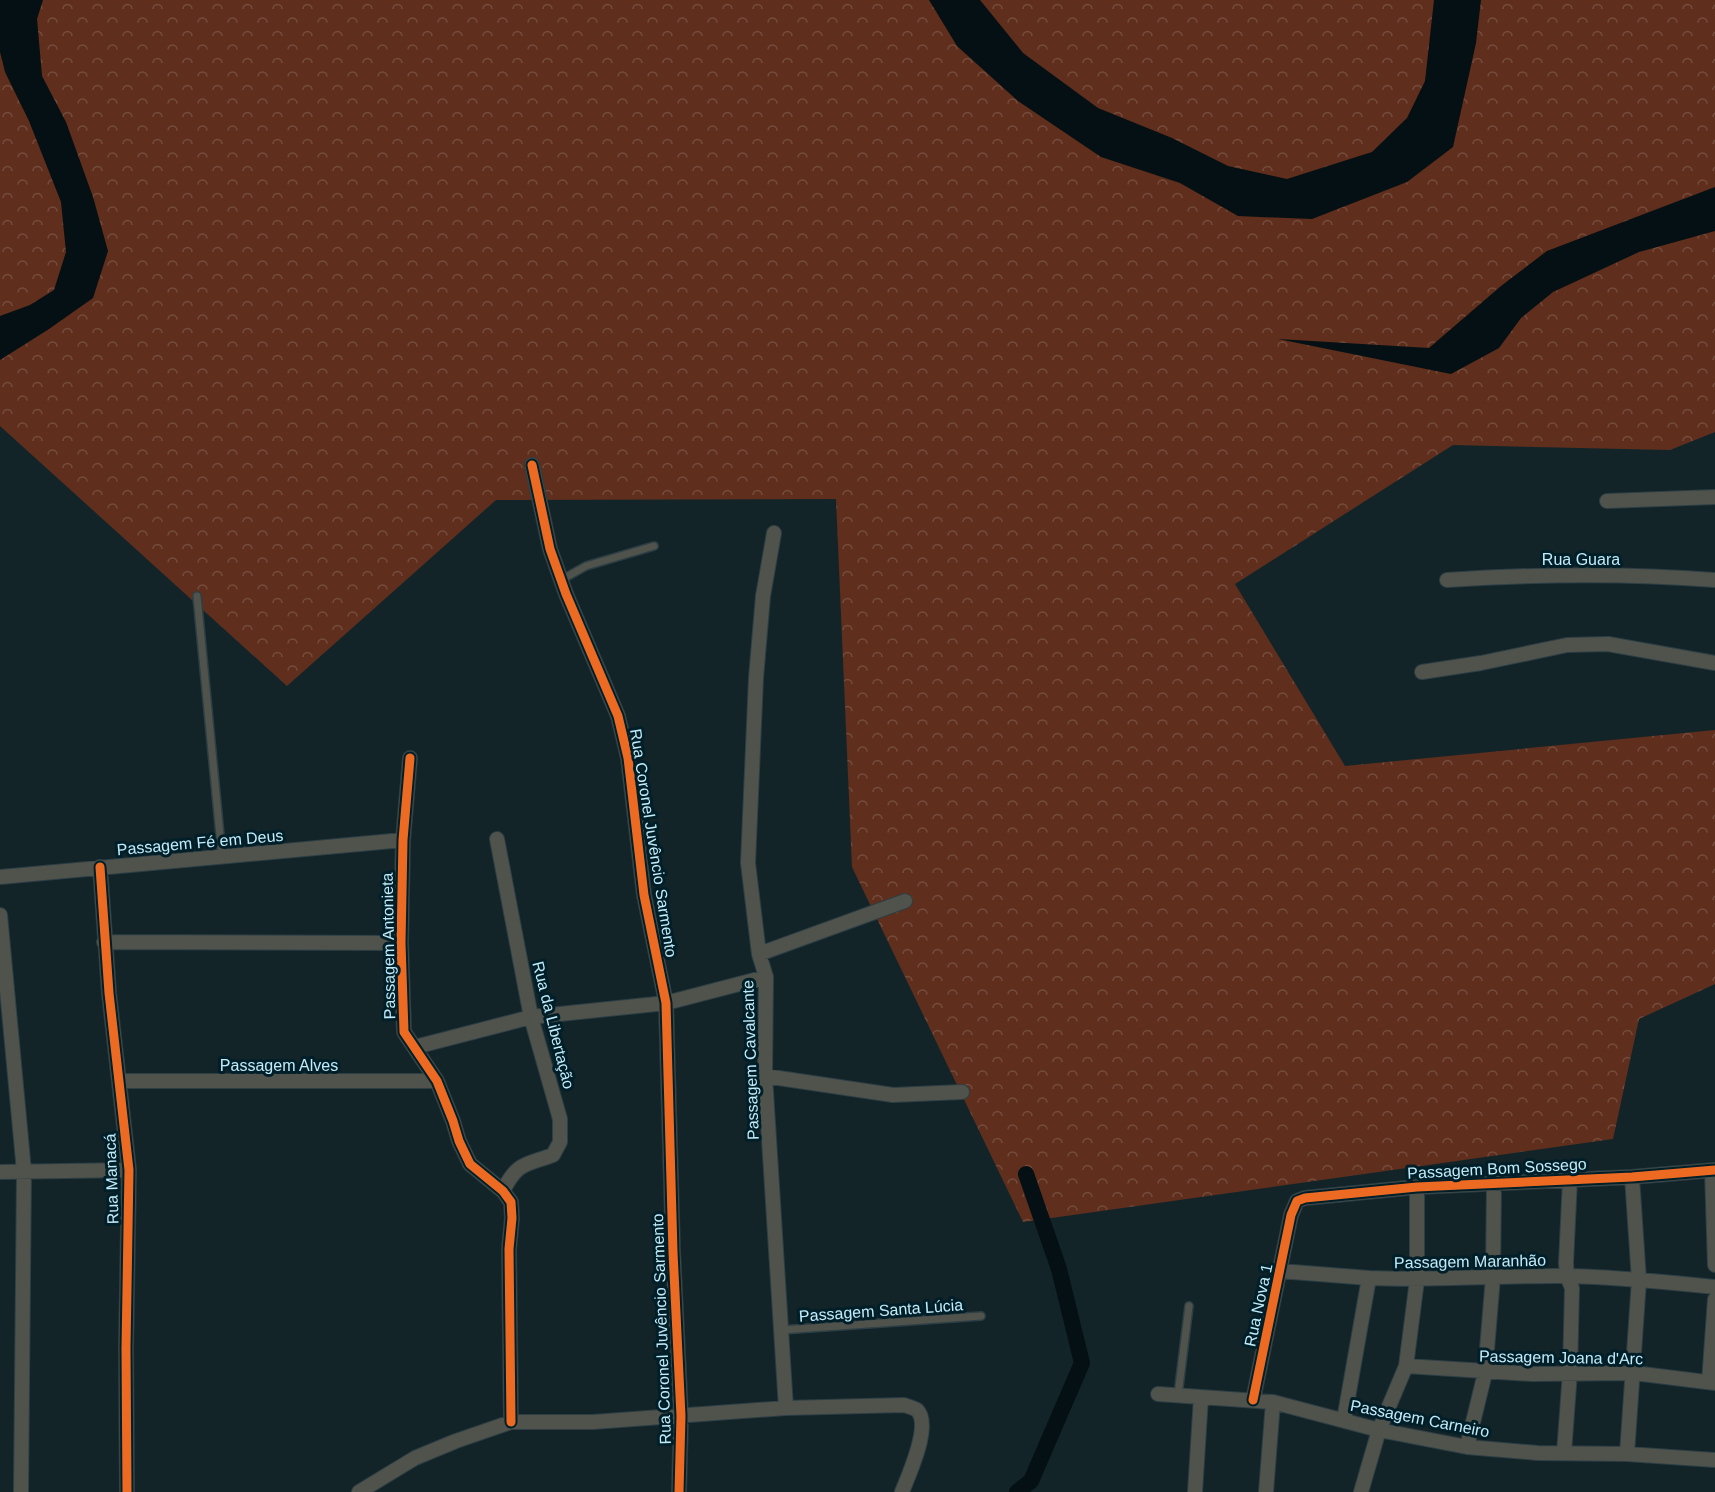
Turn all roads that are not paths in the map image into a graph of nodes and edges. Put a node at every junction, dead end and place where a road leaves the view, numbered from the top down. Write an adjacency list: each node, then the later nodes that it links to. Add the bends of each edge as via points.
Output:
1 (532, 465): 6 (street, Rua Coronel Juvêncio Sarmento, via 550,549)
2 (1715, 497): 3 (street)
3 (1607, 501)
4 (774, 533): 22 (street, Passagem Cavalcante, via 763,596 756,678 748,863)
5 (654, 546): 6 (lane, via 586,566)
6 (561, 580): 24 (street, Rua Coronel Juvêncio Sarmento, via 618,716 628,758 644,895)
7 (1447, 580): 8 (street, Rua Guara, via 1574,574)
8 (1715, 580)
9 (197, 596): 15 (lane)
10 (1715, 663): 11 (street, via 1608,644 1568,645)
11 (1422, 672)
12 (410, 758): 14 (street, Passagem Antonieta)
13 (497, 838): 25 (street, Rua da Libertação)
14 (403, 840): 15 (street, Passagem Fé em Deus); 21 (street, Passagem Antonieta)
15 (222, 856): 16 (street, Passagem Fé em Deus)
16 (100, 867): 17 (street, Passagem Fé em Deus); 20 (street, Rua Manacá)
17 (0, 877)
18 (905, 901): 22 (street)
19 (0, 915): 33 (street)
20 (105, 942): 21 (street); 28 (street, Rua Manacá)
21 (401, 943): 26 (street, Passagem Antonieta, via 404,1032)
22 (759, 954): 23 (street, Passagem Cavalcante)
23 (766, 977): 24 (street); 27 (street, Passagem Cavalcante)
24 (666, 1003): 25 (street); 64 (street, Rua Coronel Juvêncio Sarmento)
25 (531, 1017): 26 (street); 39 (street, Rua da Libertação, via 560,1119 561,1142 553,1155 511,1174)
26 (415, 1047): 29 (street, Passagem Antonieta)
27 (765, 1076): 30 (street, via 893,1095); 52 (street, Passagem Cavalcante)
28 (120, 1081): 29 (street, Passagem Alves); 31 (street, Rua Manacá)
29 (437, 1081): 39 (street, Passagem Antonieta, via 470,1164)
30 (962, 1092)
31 (129, 1170): 33 (street); 73 (street, Rua Manacá)
32 (1713, 1170): 35 (street, Passagem Bom Sossego); 41 (street)
33 (24, 1171): 34 (street); 72 (street)
34 (0, 1172)
35 (1632, 1177): 36 (street, Passagem Bom Sossego); 47 (street)
36 (1570, 1179): 37 (street, Passagem Bom Sossego); 43 (street)
37 (1494, 1182): 38 (street, Passagem Bom Sossego); 44 (street)
38 (1417, 1187): 40 (street, Passagem Bom Sossego, via 1305,1198 1297,1201); 46 (street)
39 (503, 1191): 66 (street, via 511,1202 512,1218)
40 (1291, 1215): 42 (street, Rua Nova 1)
41 (1715, 1265)
42 (1280, 1271): 45 (street, Passagem Maranhão); 61 (street, Rua Nova 1)
43 (1567, 1276): 44 (street, Passagem Maranhão); 47 (street, Passagem Maranhão); 54 (street, via 1572,1288)
44 (1493, 1277): 46 (street, Passagem Maranhão); 55 (street)
45 (1370, 1278): 46 (street, Passagem Maranhão); 65 (street)
46 (1417, 1280): 53 (street)
47 (1639, 1280): 48 (street, Passagem Maranhão); 56 (street)
48 (1715, 1287)
49 (1715, 1299): 57 (street)
50 (1189, 1306): 59 (lane)
51 (981, 1316): 52 (lane, Passagem Santa Lúcia)
52 (782, 1330): 63 (street, Passagem Cavalcante)
53 (1406, 1366): 55 (street, Passagem Joana d'Arc); 67 (street)
54 (1570, 1372): 55 (street, Passagem Joana d'Arc); 56 (street, Passagem Joana d'Arc); 69 (street)
55 (1485, 1373): 68 (street)
56 (1634, 1373): 57 (street, Passagem Joana d'Arc); 70 (street)
57 (1712, 1382)
58 (1158, 1394): 59 (street, Passagem Carneiro)
59 (1178, 1395): 60 (street, Passagem Carneiro)
60 (1201, 1397): 61 (street, Passagem Carneiro); 77 (street)
61 (1253, 1400): 62 (street, Passagem Carneiro)
62 (1273, 1402): 65 (street, Passagem Carneiro); 78 (street)
63 (786, 1408): 64 (street); 76 (street, via 904,1405 916,1410 922,1419 922,1433)
64 (681, 1416): 66 (street); 75 (street, Rua Coronel Juvêncio Sarmento)
65 (1344, 1420): 67 (street, Passagem Carneiro)
66 (511, 1422): 74 (street, via 415,1458)
67 (1379, 1430): 68 (street, Passagem Carneiro); 79 (street)
68 (1467, 1447): 69 (street, Passagem Carneiro)
69 (1564, 1453): 70 (street, Passagem Carneiro)
70 (1627, 1454): 71 (street, Passagem Carneiro)
71 (1715, 1460)
72 (21, 1492)
73 (127, 1492)
74 (359, 1492)
75 (679, 1492)
76 (902, 1492)
77 (1195, 1492)
78 (1266, 1492)
79 (1361, 1492)

